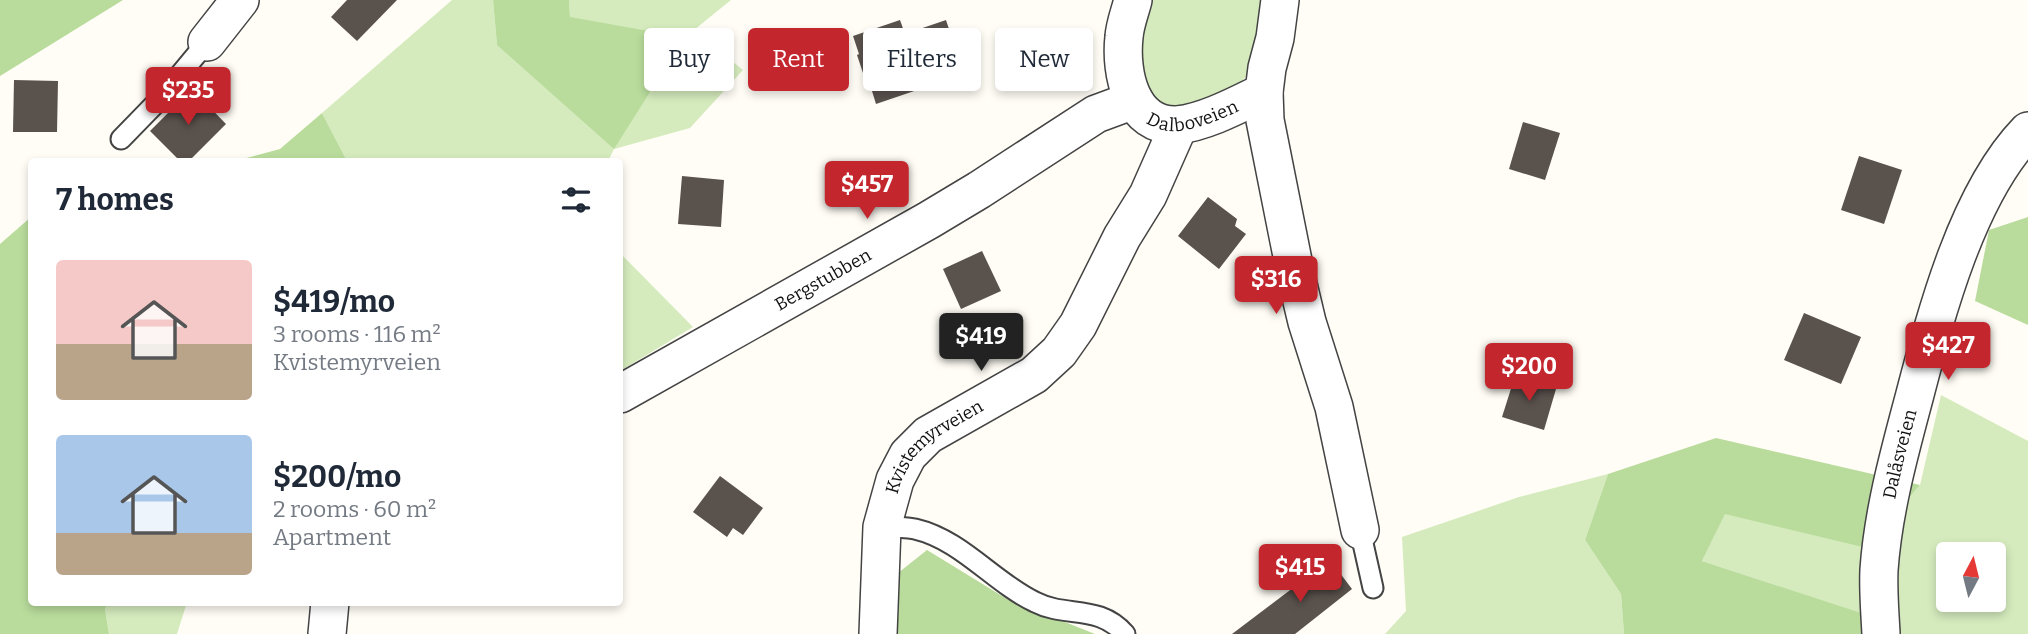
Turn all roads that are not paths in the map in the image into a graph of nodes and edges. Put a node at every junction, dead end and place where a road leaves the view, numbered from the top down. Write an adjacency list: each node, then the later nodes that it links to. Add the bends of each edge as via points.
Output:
1 (240, 0): 4 (street)
2 (1133, 0): 6 (street, Dalboveien, via 1124,38 1124,66)
3 (1280, 0): 5 (street, Dalboveien)
4 (207, 42): 9 (lane)
5 (1264, 92): 7 (street, Dalboveien); 12 (street, via 1265,120 1296,276 1334,407)
6 (1133, 100): 7 (street, Dalboveien, via 1152,121); 10 (street, Bergstubben, via 1096,114 969,196)
7 (1179, 125): 11 (street, Kvistemyrveien, via 1148,195 1059,352 1034,375 928,435 908,455 895,480)
8 (2028, 131): 18 (street, Dalåsveien, via 2000,166 1975,214 1941,303 1887,511 1880,569)
9 (121, 139)
10 (623, 392)
11 (882, 527): 16 (street, Kvistemyrveien); 17 (lane, via 914,529 944,540 1037,603 1096,614)
12 (1360, 530): 13 (lane)
13 (1373, 588)
14 (330, 606): 15 (street)
15 (327, 634)
16 (878, 634)
17 (1125, 634)
18 (1881, 634)

